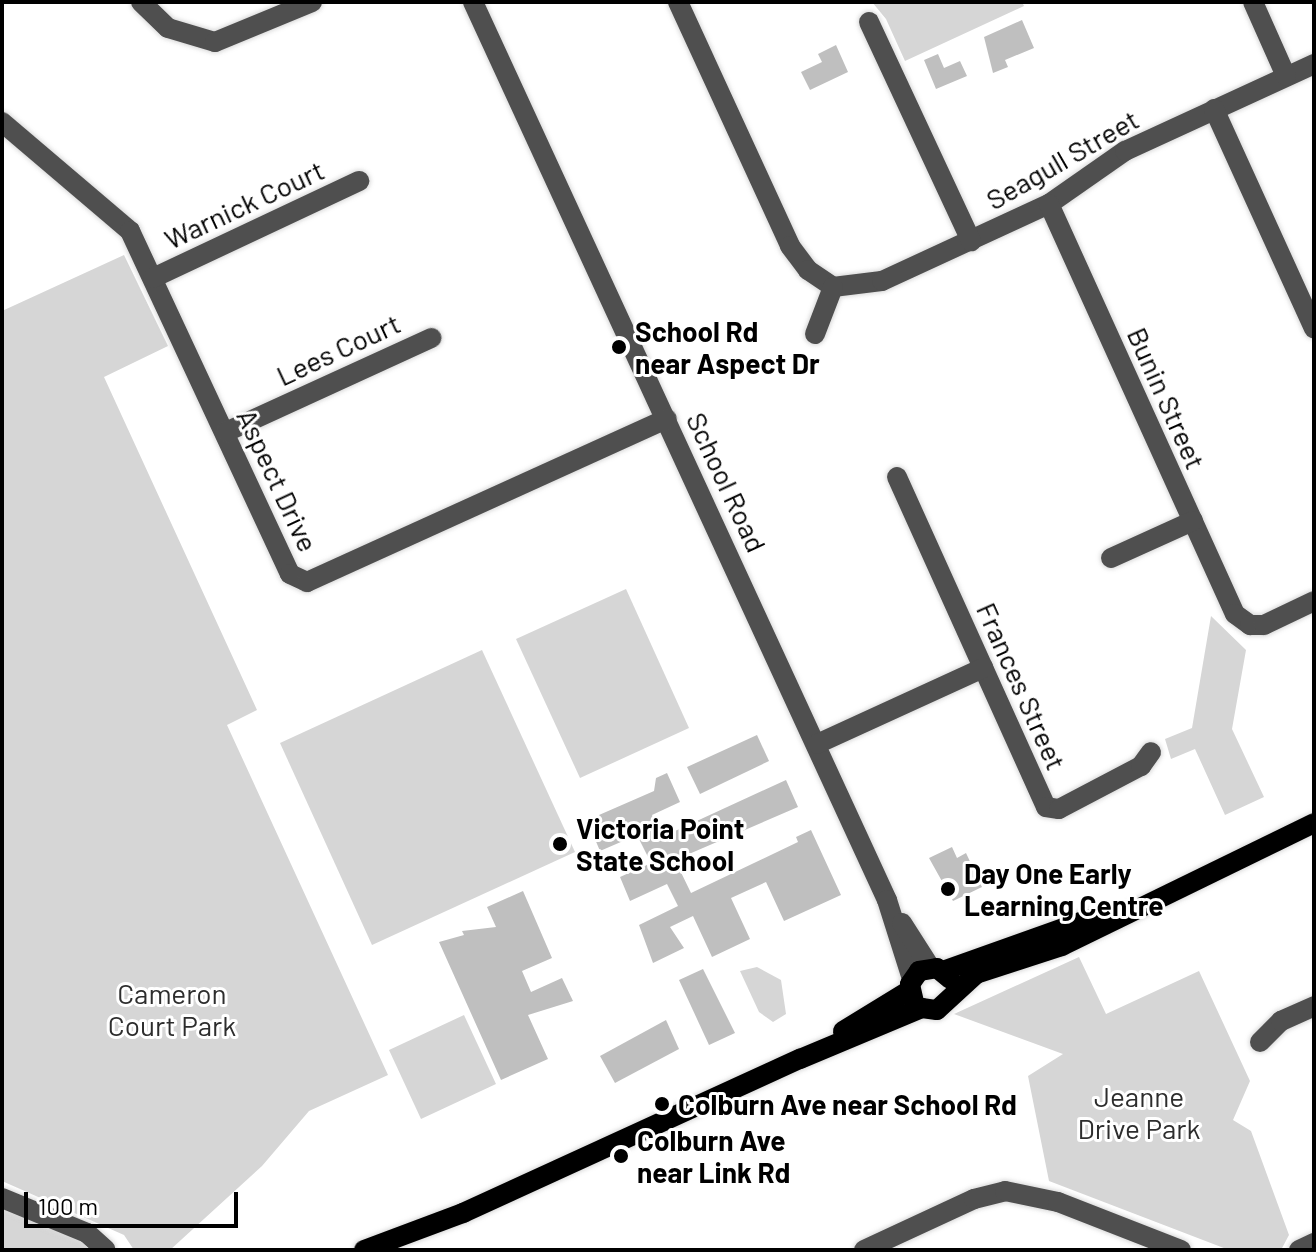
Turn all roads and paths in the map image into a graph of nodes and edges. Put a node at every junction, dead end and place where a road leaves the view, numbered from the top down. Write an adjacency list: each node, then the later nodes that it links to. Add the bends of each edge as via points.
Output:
1 (141, 2): 2 (street, via 168,28 215,42)
2 (312, 2)
3 (473, 2): 19 (street, School Road)
4 (678, 2): 15 (street, via 790,246 808,270)
5 (1253, 2): 8 (street)
6 (869, 22): 13 (street)
7 (1314, 64): 8 (street, Seagull Street)
8 (1286, 76): 9 (street, Seagull Street)
9 (1214, 109): 12 (street, Seagull Street, via 1125,151); 16 (street)
10 (5, 131): 14 (street, Aspect Drive, via 130,231)
11 (359, 181): 14 (street, Warnick Court)
12 (1049, 204): 13 (street, Seagull Street); 22 (street, Bunin Street)
13 (971, 241): 15 (street, Seagull Street, via 882,281)
14 (153, 278): 20 (street, Aspect Drive)
15 (833, 287): 17 (street)
16 (1314, 328)
17 (815, 334)
18 (431, 338): 20 (street, Lees Court)
19 (667, 419): 20 (street, Aspect Drive, via 307,582 290,574); 26 (street, School Road)
20 (226, 432)
21 (897, 477): 25 (street, Frances Street)
22 (1193, 521): 23 (street); 24 (street, Bunin Street, via 1235,614 1250,625 1264,625)
23 (1111, 558)
24 (1314, 601)
25 (983, 668): 26 (street); 27 (street, Frances Street, via 1046,807 1059,809 1141,766)
26 (817, 744): 30 (street, School Road)
27 (1151, 752)
28 (1314, 823): 29 (main road)
29 (1164, 893): 31 (main road); 33 (main road, via 1062,946 976,974)
30 (887, 900): 31 (street, School Road); 32 (street, School Road)
31 (937, 969): 32 (main road); 33 (main road, via 952,981)
32 (911, 984): 35 (main road); 37 (main road)
33 (952, 994): 35 (main road, via 944,1006)
34 (1314, 1006): 36 (street, via 1281,1021)
35 (922, 1008): 37 (main road)
36 (1260, 1042)
37 (800, 1059): 39 (main road)
38 (2, 1198): 41 (street, via 87,1233)
39 (463, 1213): 42 (main road); 43 (main road)
40 (1314, 1243): 46 (street)
41 (106, 1250)
42 (364, 1250)
43 (399, 1250)
44 (864, 1250): 45 (street, via 974,1199 1005,1191 1058,1202)
45 (1181, 1250)
46 (1299, 1250)

